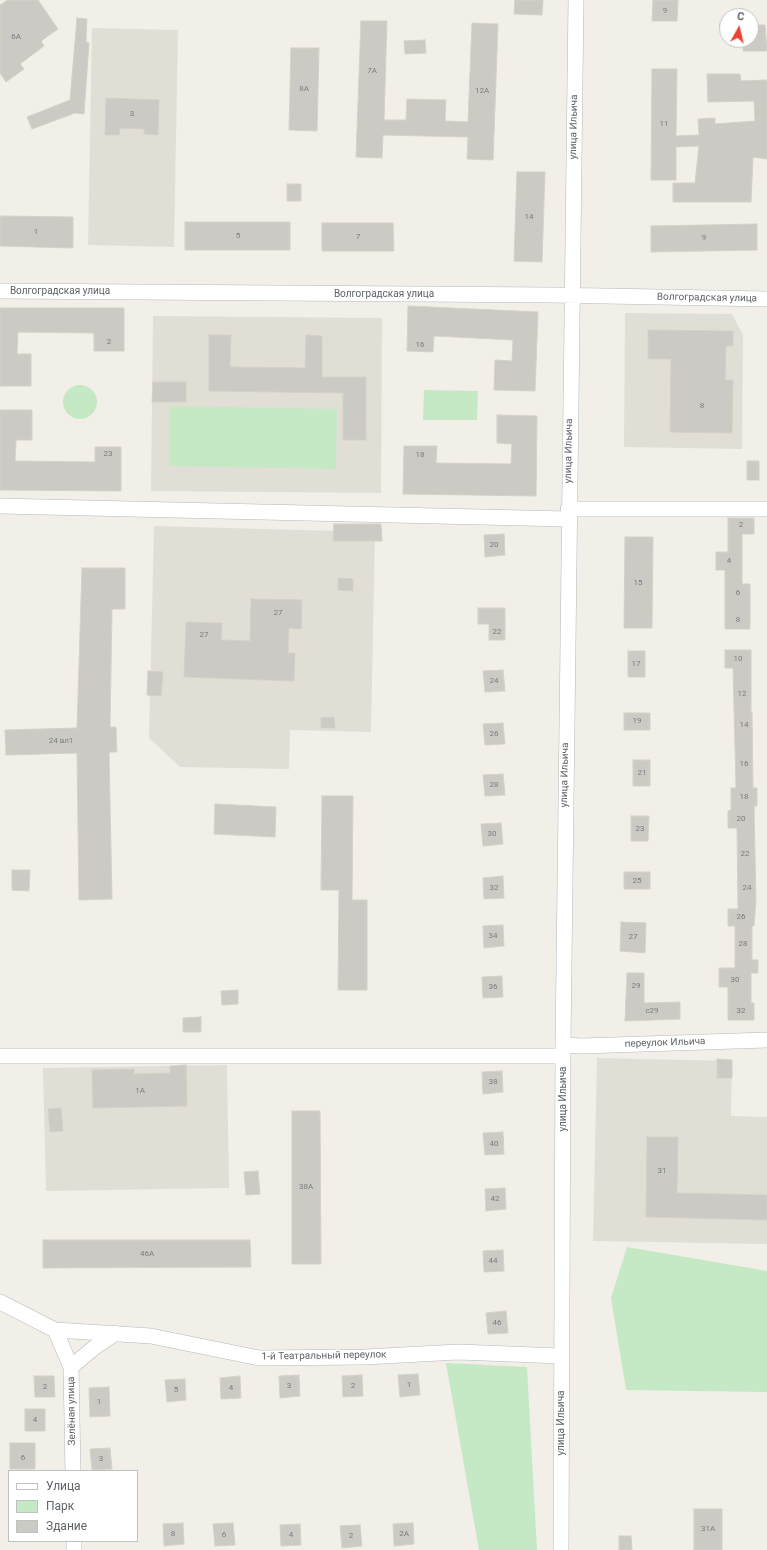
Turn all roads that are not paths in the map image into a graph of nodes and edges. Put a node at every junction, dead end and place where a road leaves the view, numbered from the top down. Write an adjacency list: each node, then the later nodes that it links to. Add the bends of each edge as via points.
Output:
1 (576, 0): 3 (street, улица Ильича)
2 (0, 291): 3 (street, Волгоградская улица)
3 (572, 295): 4 (street, Волгоградская улица); 7 (street, улица Ильича)
4 (767, 299)
5 (0, 506): 7 (street)
6 (767, 509): 7 (street)
7 (568, 514): 9 (street, улица Ильича)
8 (767, 1040): 9 (street, переулок Ильича)
9 (563, 1051): 10 (street, переулок Ильича); 14 (street, улица Ильича)
10 (0, 1056)
11 (0, 1302): 12 (street, 1-й Театральный переулок)
12 (55, 1330): 13 (street, 1-й Театральный переулок); 15 (street, Зелёная улица)
13 (116, 1333): 14 (street, 1-й Театральный переулок, via 151,1336 259,1358 365,1357 458,1352); 15 (street)
14 (561, 1356): 17 (street, улица Ильича)
15 (71, 1367): 16 (street, Зелёная улица)
16 (73, 1470)
17 (561, 1550)

